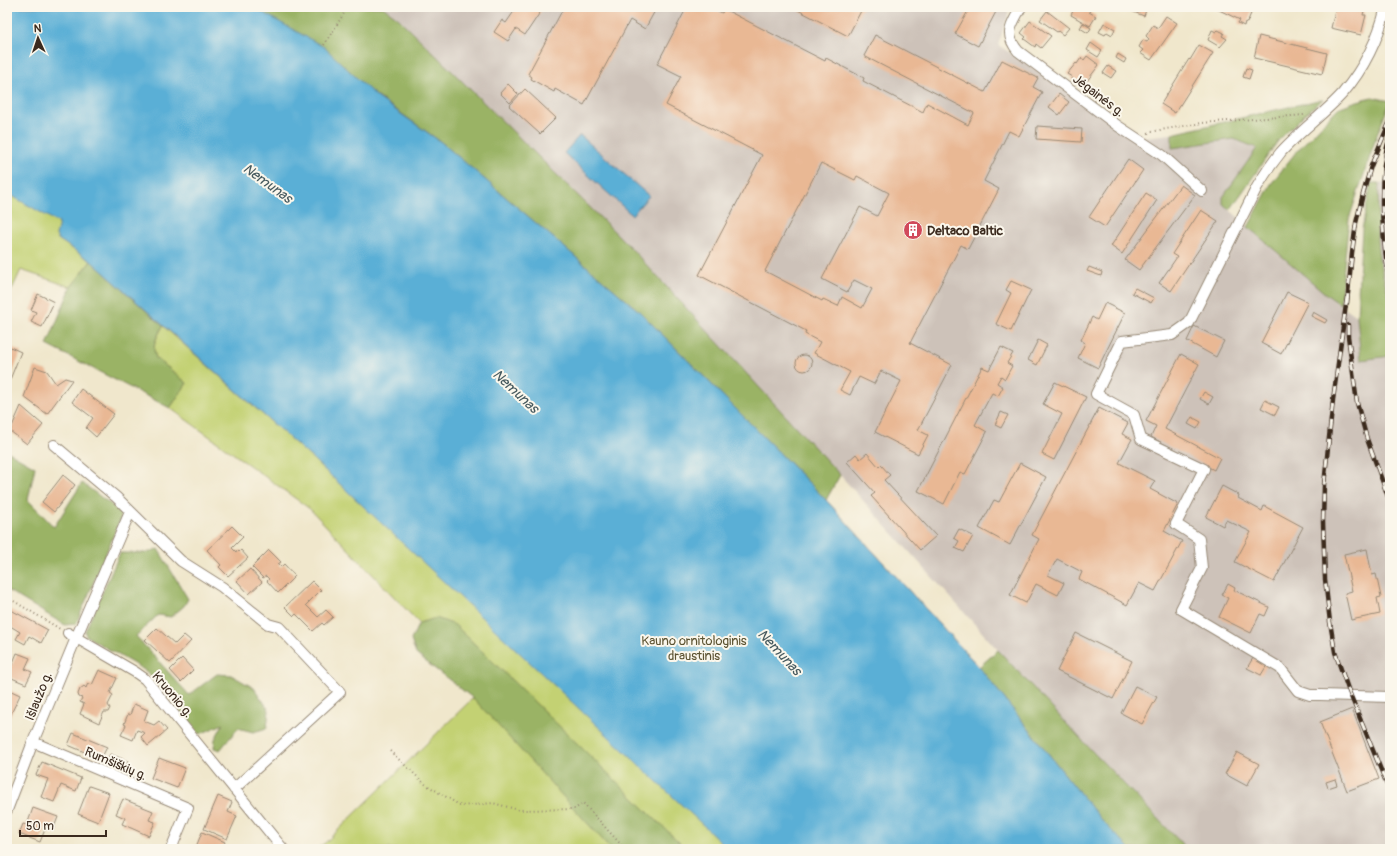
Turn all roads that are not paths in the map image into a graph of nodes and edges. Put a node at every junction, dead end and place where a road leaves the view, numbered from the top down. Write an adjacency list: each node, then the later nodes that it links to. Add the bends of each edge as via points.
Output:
1 (1021, 7): 3 (street, Jėgainės g., via 1010,27 1009,35 1018,51 1118,126 1162,155)
2 (1386, 7): 7 (street, via 1381,28 1362,68 1342,93 1268,168 1188,323 1172,334 1122,341 1096,394 1134,415 1142,439 1204,469 1176,524 1199,539 1202,568 1181,609 1280,668 1298,691 1320,696)
3 (1202, 191)
4 (54, 445): 5 (street)
5 (130, 512): 6 (street, Išlaužo g.); 9 (street, via 181,561 222,588 268,624 279,627 340,692)
6 (72, 636): 8 (street, Išlaužo g.); 9 (street, Kruonio g., via 145,679)
7 (1390, 697)
8 (33, 742): 10 (street, Išlaužo g.); 11 (street, Rumšiškių g., via 188,808)
9 (234, 789): 12 (street, Kruonio g.)
10 (7, 810)
11 (171, 849)
12 (283, 849)

